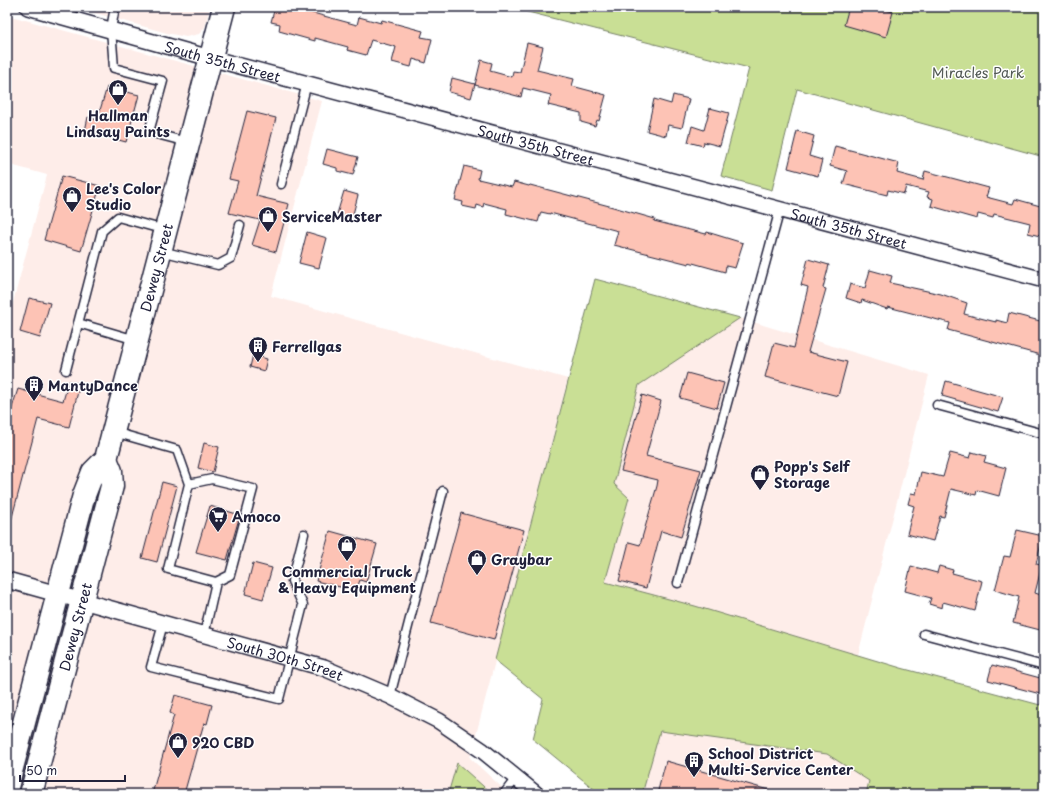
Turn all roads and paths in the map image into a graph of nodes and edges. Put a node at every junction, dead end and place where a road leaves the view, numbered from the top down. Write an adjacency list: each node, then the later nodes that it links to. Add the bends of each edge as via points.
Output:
1 (28, 7): 4 (street, South 35th Street)
2 (115, 7): 4 (lane)
3 (224, 7): 5 (street, Dewey Street)
4 (110, 29): 5 (street, South 35th Street); 7 (lane, via 114,68 163,81 150,132)
5 (210, 58): 6 (street, South 35th Street); 7 (street, Dewey Street)
6 (307, 83): 8 (lane); 9 (street, South 35th Street)
7 (188, 142): 11 (street, Dewey Street)
8 (280, 184)
9 (780, 209): 12 (street, South 35th Street); 25 (lane)
10 (240, 224): 11 (lane, via 231,258 218,265)
11 (163, 240): 13 (lane, via 118,217 102,231); 14 (street, Dewey Street)
12 (1044, 280)
13 (78, 323): 14 (lane); 15 (lane)
14 (137, 341): 17 (street, Dewey Street)
15 (66, 370)
16 (937, 405): 18 (lane)
17 (114, 431): 19 (street, Dewey Street); 20 (lane, via 177,450)
18 (1044, 434)
19 (106, 459): 26 (street, Dewey Street, via 97,466 89,479); 27 (street, Dewey Street, via 111,471 112,486)
20 (189, 484): 24 (lane, via 168,569); 24 (lane, via 212,479 253,489 230,575)
21 (443, 491): 33 (lane)
22 (304, 534): 31 (lane, via 292,581 303,605)
23 (7, 580): 26 (street, South 30th Street)
24 (216, 582): 30 (lane)
25 (678, 583)
26 (57, 594): 27 (street, South 30th Street); 35 (street, Dewey Street)
27 (82, 601): 28 (street, South 30th Street); 36 (street, Dewey Street)
28 (163, 624): 30 (street, South 30th Street); 31 (lane, via 151,666 279,699)
29 (924, 634): 32 (lane)
30 (204, 635): 31 (street, South 30th Street)
31 (290, 659): 33 (street, South 30th Street, via 324,668)
32 (1044, 666)
33 (390, 696): 34 (street, South 30th Street, via 439,721 483,751)
34 (516, 778): 37 (lane); 38 (street, South 30th Street)
35 (7, 787)
36 (31, 794)
37 (504, 794)
38 (536, 794)

